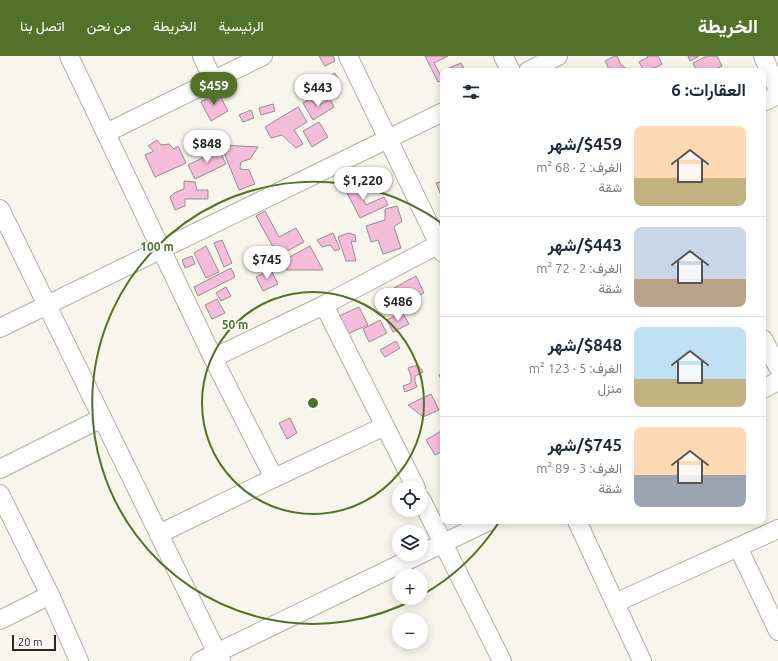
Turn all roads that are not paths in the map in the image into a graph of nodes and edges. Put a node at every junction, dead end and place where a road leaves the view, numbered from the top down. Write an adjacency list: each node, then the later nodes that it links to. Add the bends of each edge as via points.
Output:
1 (70, 56): 15 (street)
2 (202, 56): 10 (street)
3 (263, 56): 10 (street)
4 (348, 56): 16 (street)
5 (504, 56): 8 (street)
6 (558, 56): 9 (street)
7 (763, 56): 11 (street)
8 (510, 68)
9 (534, 68)
10 (213, 80): 15 (street)
11 (778, 90)
12 (778, 95): 13 (street)
13 (766, 101)
14 (440, 113): 16 (street)
15 (106, 133): 20 (street)
16 (388, 139): 18 (street); 20 (street)
17 (0, 209): 21 (street)
18 (440, 246)
19 (440, 248): 22 (street)
20 (162, 249): 21 (street); 25 (street)
21 (47, 305): 23 (street); 29 (street)
22 (324, 305): 25 (street); 30 (street)
23 (0, 328)
24 (766, 345): 26 (street)
25 (213, 358): 32 (street)
26 (778, 367)
27 (778, 381): 28 (street)
28 (766, 387)
29 (102, 418): 31 (street); 39 (street)
30 (385, 426): 32 (street); 33 (street)
31 (0, 469)
32 (274, 478): 39 (street)
33 (412, 481)
34 (0, 494): 42 (street)
35 (428, 513): 40 (street)
36 (483, 524): 40 (street)
37 (579, 524): 43 (street)
38 (778, 529): 41 (street)
39 (159, 534): 46 (street)
40 (443, 543): 46 (street); 47 (street)
41 (738, 547): 43 (street); 45 (street)
42 (50, 595): 44 (street); 48 (street)
43 (615, 603): 50 (street)
44 (0, 620)
45 (778, 631)
46 (219, 657): 49 (street)
47 (496, 659)
48 (79, 661)
49 (200, 661)
50 (642, 661)

